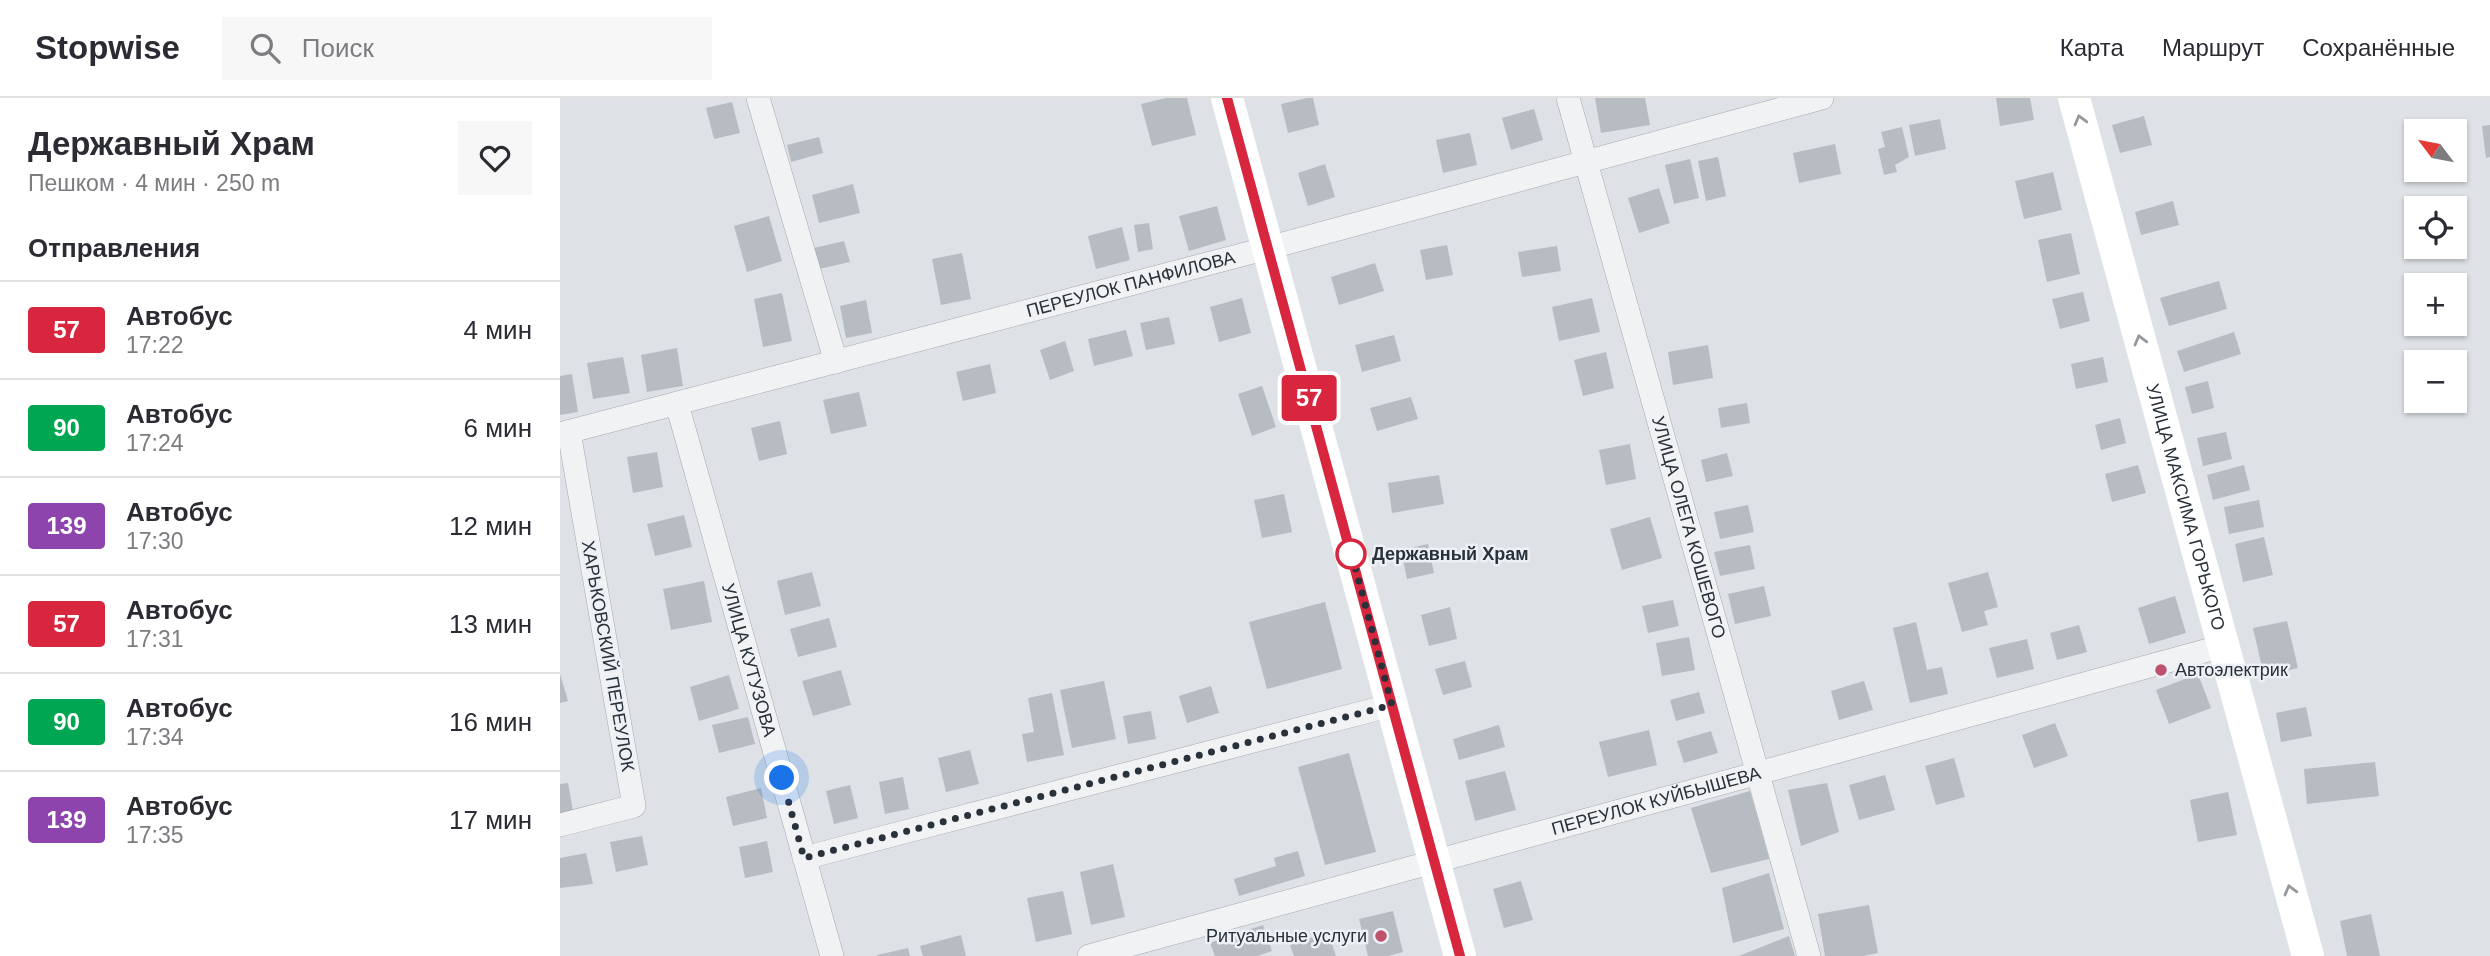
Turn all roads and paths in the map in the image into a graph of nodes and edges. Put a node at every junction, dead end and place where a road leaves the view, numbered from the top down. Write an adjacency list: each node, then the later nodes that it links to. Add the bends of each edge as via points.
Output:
1 (758, 98): 8 (street)
2 (1227, 98): 7 (main road)
3 (1568, 98): 6 (street, УЛИЦА ОЛЕГА КОШЕВОГО)
4 (1822, 98): 6 (street, ПЕРЕУЛОК ПАНФИЛОВА)
5 (2074, 98): 11 (main road, УЛИЦА МАКСИМА ГОРЬКОГО, one-way to 5)
6 (1586, 162): 7 (street, ПЕРЕУЛОК ПАНФИЛОВА); 13 (street, УЛИЦА ОЛЕГА КОШЕВОГО)
7 (1268, 248): 8 (street, ПЕРЕУЛОК ПАНФИЛОВА); 12 (main road)
8 (836, 362): 9 (street, ПЕРЕУЛОК ПАНФИЛОВА)
9 (677, 404): 10 (street, ПЕРЕУЛОК ПАНФИЛОВА); 15 (street, УЛИЦА КУТУЗОВА)
10 (564, 433): 14 (street, ХАРЬКОВСКИЙ ПЕРЕУЛОК, via 634,806)
11 (2223, 646): 13 (street, ПЕРЕУЛОК КУЙБЫШЕВА); 21 (main road, УЛИЦА МАКСИМА ГОРЬКОГО, one-way to 11)
12 (1392, 705): 15 (street); 16 (main road)
13 (1757, 774): 16 (street, ПЕРЕУЛОК КУЙБЫШЕВА); 20 (street, УЛИЦА ОЛЕГА КОШЕВОГО)
14 (560, 825)
15 (804, 858): 17 (street, УЛИЦА КУТУЗОВА)
16 (1435, 862): 18 (street, ПЕРЕУЛОК КУЙБЫШЕВА); 19 (main road)
17 (832, 956)
18 (1089, 956)
19 (1460, 956)
20 (1809, 956)
21 (2308, 956)

